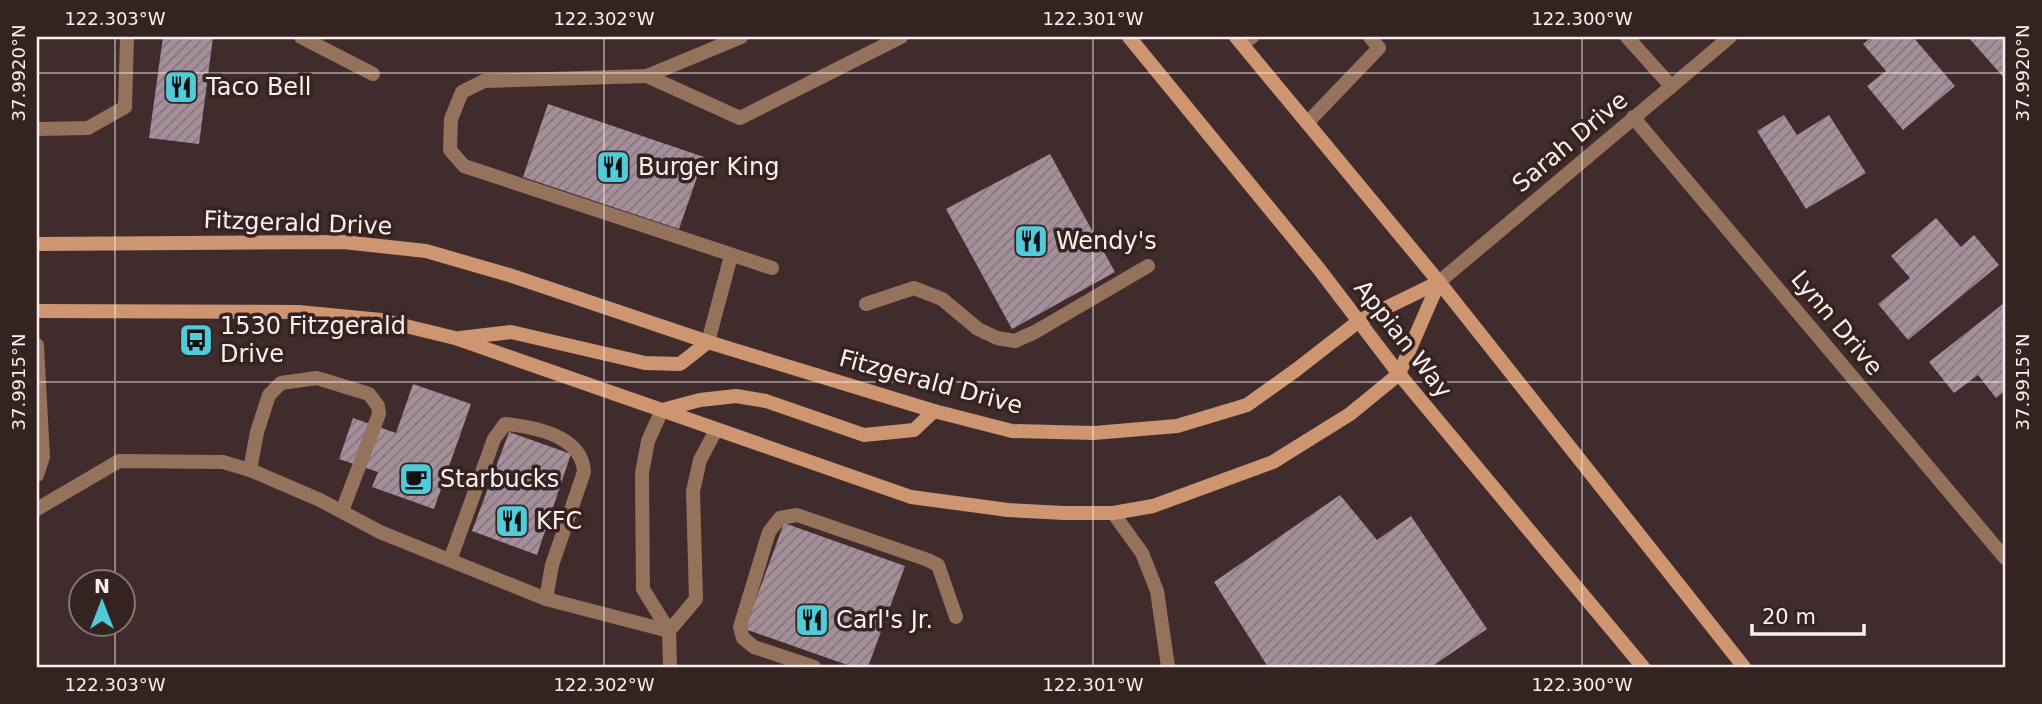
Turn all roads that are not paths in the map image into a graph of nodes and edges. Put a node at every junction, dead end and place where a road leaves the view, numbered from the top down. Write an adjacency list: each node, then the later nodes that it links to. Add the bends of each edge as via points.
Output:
1 (127, 37): 15 (street, via 125,107 88,128)
2 (301, 37): 10 (street)
3 (741, 37): 11 (street)
4 (901, 37): 11 (street, via 740,118)
5 (1129, 37): 23 (main road, Appian Way)
6 (1370, 37): 14 (street, via 1379,48)
7 (1627, 37): 12 (street)
8 (1730, 37): 12 (street, Sarah Drive)
9 (1243, 39): 14 (main road)
10 (373, 74)
11 (647, 76): 17 (street, via 484,81 462,92 451,119 450,150 464,166)
12 (1671, 86): 13 (street, Sarah Drive)
13 (1633, 117): 20 (street, Sarah Drive); 36 (street, Lynn Drive)
14 (1307, 123): 20 (main road)
15 (37, 130)
16 (37, 244): 25 (main road, Fitzgerald Drive, via 342,242 426,251)
17 (731, 256): 19 (street); 25 (street)
18 (1148, 265): 21 (street, via 1015,341 978,329 942,299 914,288)
19 (772, 268)
20 (1439, 282): 23 (main road, Fitzgerald Drive); 27 (main road); 45 (main road)
21 (866, 304)
22 (37, 311): 24 (main road, via 299,312 381,320)
23 (1359, 320): 27 (main road, Appian Way); 29 (main road, Fitzgerald Drive, via 1247,405 1177,426 1094,433 1012,431)
24 (456, 338): 25 (main road, via 511,332 634,361 680,364); 28 (main road)
25 (708, 341): 29 (main road, Fitzgerald Drive)
26 (37, 345): 32 (street, via 43,457)
27 (1399, 374): 35 (main road, via 1350,414 1273,462 1153,506); 44 (main road, Appian Way)
28 (662, 410): 29 (main road, via 736,397 766,401 864,435 914,430); 30 (main road); 40 (street, via 648,441 642,473 643,589)
29 (934, 411)
30 (716, 430): 35 (main road, via 911,497 1009,510); 40 (street, via 693,491 696,598)
31 (250, 470): 33 (street, via 223,462 119,461); 34 (street); 34 (street, via 269,395 281,383 317,378 369,394 379,414)
32 (37, 475)
33 (37, 509)
34 (342, 511): 37 (street)
35 (1113, 513): 43 (street, via 1142,553 1157,591)
36 (2005, 558)
37 (450, 560): 38 (street); 38 (street, via 494,439 505,424 527,426 568,441 583,461 584,472 552,565)
38 (546, 598): 40 (street)
39 (956, 617): 42 (street, via 938,565 797,514 780,518 769,532 740,627 743,638 754,647)
40 (669, 631): 41 (street)
41 (670, 667)
42 (814, 667)
43 (1168, 667)
44 (1643, 667)
45 (1744, 667)

